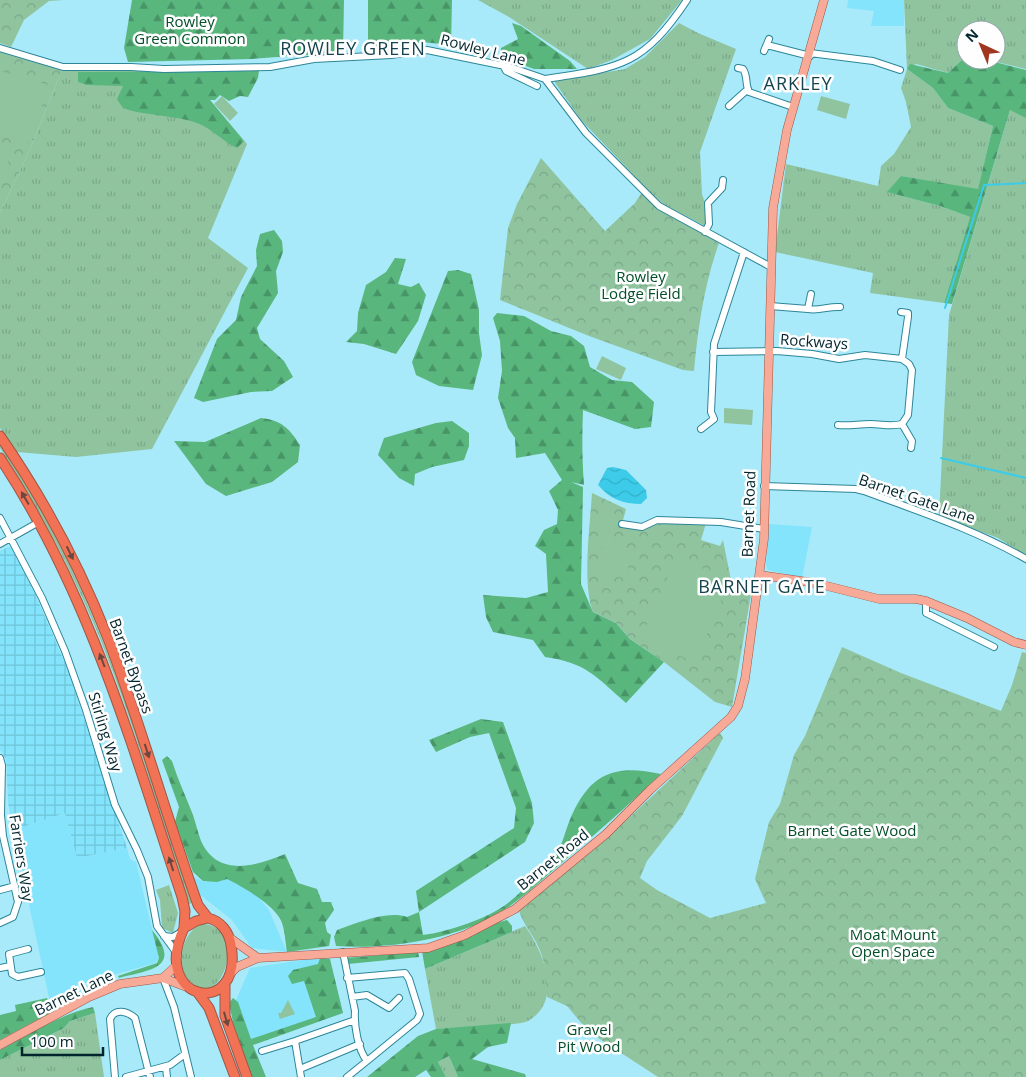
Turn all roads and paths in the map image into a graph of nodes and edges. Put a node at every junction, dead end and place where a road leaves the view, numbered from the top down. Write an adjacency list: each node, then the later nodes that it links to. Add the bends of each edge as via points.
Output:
1 (687, 0): 9 (street, via 641,54 606,68)
2 (824, 0): 5 (main road, Barnet Road)
3 (766, 45): 5 (street)
4 (0, 48): 6 (street, Rowley Lane, via 63,67 270,66 427,50)
5 (810, 54): 8 (street, via 873,61); 13 (main road, Barnet Road)
6 (503, 65): 9 (street, Rowley Lane); 10 (street, via 506,71)
7 (738, 68): 11 (street, via 746,73)
8 (900, 70)
9 (545, 79): 15 (street, via 586,133 659,206)
10 (537, 86)
11 (748, 89): 12 (street); 13 (street)
12 (729, 106)
13 (793, 107): 17 (main road, Barnet Road, via 775,192)
14 (723, 180): 15 (street, via 722,188 708,203 709,224)
15 (705, 232): 16 (street)
16 (744, 252): 17 (street); 23 (street, via 721,316)
17 (771, 266): 19 (main road, Barnet Road)
18 (811, 294): 21 (street)
19 (770, 306): 21 (street); 24 (main road, Barnet Road)
20 (840, 307): 21 (street, via 819,311)
21 (808, 309)
22 (901, 312): 25 (street, via 908,313)
23 (714, 352): 24 (street, Rockways); 28 (street, via 711,412 714,419)
24 (768, 352): 25 (street, Rockways, via 839,359 865,355); 32 (main road, Barnet Road)
25 (902, 359): 26 (street, via 912,370 908,415)
26 (902, 424): 27 (street, via 856,427 847,422); 30 (street, via 912,441)
27 (838, 425)
28 (701, 429)
29 (0, 436): 48 (highway, Barnet Bypass, one-way to 48, via 49,513 93,601 120,670 198,905)
30 (911, 448)
31 (0, 458): 34 (highway, Barnet Bypass, one-way to 31)
32 (764, 486): 36 (main road, Barnet Road); 39 (street, Barnet Gate Lane, via 864,491 972,531)
33 (0, 518): 37 (street, Stirling Way)
34 (39, 522): 37 (street); 50 (highway, Barnet Bypass, one-way to 34, via 182,898 109,677 72,588)
35 (622, 524): 36 (street, via 642,527 656,520 721,522)
36 (764, 529): 40 (main road, Barnet Road)
37 (12, 537): 38 (street); 51 (street, Stirling Way, via 65,651 115,805 143,863 157,926)
38 (0, 544)
39 (1026, 559)
40 (760, 575): 41 (main road, via 814,583 879,599); 54 (main road, Barnet Road, via 744,679 735,712 606,834 514,908 460,937 428,948)
41 (926, 601): 42 (main road); 43 (street, via 926,613)
42 (1026, 645)
43 (994, 647)
44 (0, 758): 45 (street, Farriers Way)
45 (2, 836): 46 (street, Farriers Way)
46 (15, 886): 47 (street); 49 (street, Farriers Way, via 17,912 10,920)
47 (0, 890)
48 (208, 918): 50 (highway); 52 (highway, via 218,922)
49 (0, 923)
50 (183, 930): 51 (street, via 173,937); 55 (highway)
51 (164, 936): 55 (street, Stirling Way)
52 (230, 938): 56 (main road); 61 (highway)
53 (28, 949): 58 (street, via 9,954)
54 (342, 952): 56 (main road, Barnet Road); 63 (street)
55 (178, 955): 57 (highway)
56 (258, 958): 61 (main road, Barnet Road, via 237,967)
57 (176, 965): 62 (main road); 65 (highway)
58 (10, 966): 59 (street); 60 (street, via 14,977)
59 (0, 968)
60 (41, 972)
61 (230, 974): 64 (highway)
62 (163, 978): 65 (main road, Barnet Lane); 72 (main road, Barnet Lane, via 120,984); 74 (street, via 174,1007)
63 (347, 978): 67 (street); 75 (street, via 405,974 420,1014)
64 (224, 984): 66 (highway, via 213,992); 84 (highway, one-way to 84, via 225,1016)
65 (184, 986): 66 (highway)
66 (198, 993): 83 (highway, via 209,1008)
67 (352, 997): 68 (street, via 367,995 389,1008); 69 (street)
68 (399, 998)
69 (354, 1020): 70 (street); 71 (street)
70 (295, 1041): 73 (street); 77 (street)
71 (360, 1044): 75 (street); 77 (street)
72 (0, 1045)
73 (262, 1051)
74 (185, 1054): 76 (street); 82 (street)
75 (367, 1061): 86 (street)
76 (166, 1067): 78 (street); 81 (street)
77 (300, 1070): 85 (street)
78 (149, 1073): 79 (street, via 135,1018 119,1012 110,1019); 80 (street)
79 (116, 1077)
80 (126, 1077)
81 (167, 1077)
82 (191, 1077)
83 (235, 1077)
84 (247, 1077)
85 (301, 1077)
86 (348, 1077)

